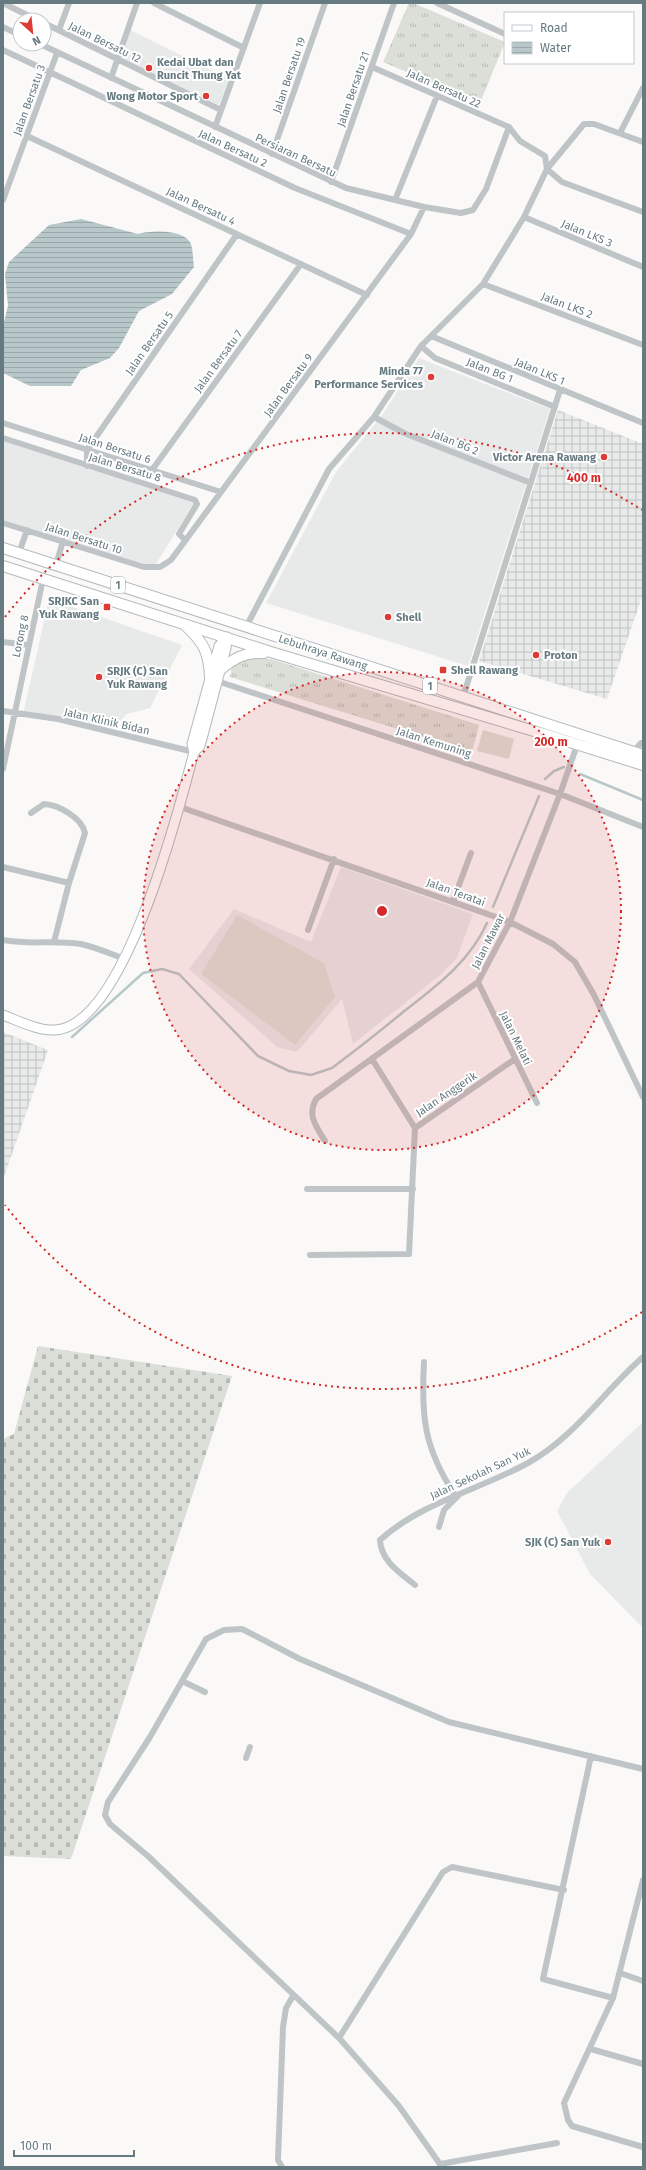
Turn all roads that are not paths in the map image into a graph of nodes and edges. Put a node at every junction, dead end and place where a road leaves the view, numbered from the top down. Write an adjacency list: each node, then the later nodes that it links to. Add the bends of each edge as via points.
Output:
1 (3, 3): 9 (street)
2 (69, 3): 11 (street)
3 (137, 3): 17 (street)
4 (154, 3): 13 (street)
5 (260, 3): 13 (street)
6 (325, 3): 29 (street, Jalan Bersatu 19)
7 (394, 3): 18 (street, Jalan Bersatu 21)
8 (437, 3): 12 (street)
9 (21, 12)
10 (52, 27): 11 (street, Jalan Bersatu 12)
11 (59, 30): 17 (street, Jalan Bersatu 12)
12 (504, 34)
13 (244, 48): 23 (street)
14 (52, 49): 16 (street, Persiaran Bersatu)
15 (3, 50): 19 (street, Jalan Bersatu 2)
16 (58, 52): 19 (street, Jalan Bersatu 3); 20 (street, Persiaran Bersatu)
17 (117, 59): 20 (street); 23 (street, Jalan Bersatu 12)
18 (372, 67): 22 (street, Jalan Bersatu 22); 31 (street, Jalan Bersatu 21)
19 (50, 72): 27 (street, Jalan Bersatu 3); 38 (street, Jalan Bersatu 2, via 294,188)
20 (111, 78): 24 (street, Persiaran Bersatu)
21 (643, 88): 26 (street)
22 (437, 96): 25 (street, Jalan Bersatu 22); 33 (street)
23 (221, 110): 24 (street)
24 (215, 127): 29 (street, Persiaran Bersatu)
25 (509, 127): 30 (street, via 520,141 545,156); 34 (street, Persiaran Bersatu, via 486,189 473,210 461,213)
26 (620, 133): 28 (street); 30 (street, via 594,124 584,124)
27 (27, 136): 32 (street, Jalan Bersatu 3); 37 (street, Jalan Bersatu 4)
28 (643, 142)
29 (272, 154): 31 (street, Persiaran Bersatu)
30 (547, 169): 35 (street, via 562,182); 36 (street)
31 (331, 182): 33 (street, Persiaran Bersatu, via 362,193)
32 (3, 200)
33 (395, 200): 34 (street, Persiaran Bersatu)
34 (424, 207): 38 (street, Jalan Bersatu 9)
35 (643, 212)
36 (524, 217): 40 (street, Jalan LKS 3); 41 (street)
37 (237, 234): 39 (street, Jalan Bersatu 4); 52 (street, Jalan Bersatu 5)
38 (411, 234): 42 (street, Jalan Bersatu 9)
39 (301, 264): 42 (street, Jalan Bersatu 4); 54 (street, Jalan Bersatu 7)
40 (643, 267)
41 (483, 284): 43 (street); 44 (street, Jalan LKS 2)
42 (367, 295): 56 (street, Jalan Bersatu 9)
43 (430, 336): 45 (street); 46 (street, Jalan LKS 1)
44 (643, 345)
45 (421, 346): 47 (street, Jalan BG 1, via 435,358); 48 (street)
46 (560, 390): 47 (street); 50 (street, Jalan LKS 1)
47 (555, 407): 55 (street)
48 (374, 417): 55 (street, Jalan BG 2, via 404,433); 69 (street, via 329,469)
49 (3, 423): 52 (street, Jalan Bersatu 6)
50 (643, 423)
51 (3, 438): 53 (street, Jalan Bersatu 8)
52 (87, 450): 53 (street); 54 (street, Jalan Bersatu 6)
53 (87, 466): 59 (street, Jalan Bersatu 8, via 196,500 197,504 179,534)
54 (152, 470): 56 (street, Jalan Bersatu 6)
55 (531, 483): 77 (street)
56 (221, 492): 59 (street, Jalan Bersatu 9)
57 (3, 523): 58 (street, Jalan Bersatu 10)
58 (27, 530): 60 (street, Jalan Bersatu 10); 62 (street)
59 (186, 540): 65 (street, Jalan Bersatu 9, via 171,560)
60 (63, 541): 63 (street); 65 (street, Jalan Bersatu 10, via 144,567)
61 (3, 548): 62 (main road, Lebuhraya Rawang / 1)
62 (19, 553): 63 (main road, Lebuhraya Rawang / 1)
63 (56, 565): 67 (main road, Lebuhraya Rawang / 1)
64 (3, 566): 66 (main road, Lebuhraya Rawang / 1)
65 (160, 567)
66 (43, 579): 68 (main road, Lebuhraya Rawang / 1); 73 (street, Lorong 8)
67 (217, 618): 69 (main road, Lebuhraya Rawang / 1); 71 (main road, via 228,628)
68 (184, 623): 71 (main road, Lebuhraya Rawang / 1); 76 (main road, via 204,645)
69 (246, 627): 70 (main road, Lebuhraya Rawang / 1)
70 (259, 631): 71 (main road); 77 (main road, Lebuhraya Rawang / 1)
71 (227, 637): 74 (main road, Lebuhraya Rawang / 1); 75 (street); 76 (street, via 219,646)
72 (3, 642): 73 (street)
73 (28, 646): 79 (street, Lorong 8)
74 (274, 653): 75 (main road, via 243,655); 81 (main road, Lebuhraya Rawang / 1)
75 (220, 670): 76 (street)
76 (214, 680): 82 (street, via 192,744); 87 (street, Jalan Kemuning)
77 (463, 697): 83 (main road, Lebuhraya Rawang / 1)
78 (3, 710): 79 (street, Jalan Klinik Bidan)
79 (15, 712): 82 (street, Jalan Klinik Bidan, via 58,719); 86 (street, Lorong 8)
80 (643, 743): 83 (street)
81 (577, 744): 85 (main road, Lebuhraya Rawang / 1); 87 (street, Jalan Mawar)
82 (194, 752): 88 (street)
83 (633, 752): 84 (main road, Lebuhraya Rawang / 1)
84 (643, 755)
85 (643, 765)
86 (3, 769)
87 (560, 794): 90 (street, Jalan Kemuning); 96 (street, Jalan Mawar)
88 (180, 806): 92 (street, Jalan Teratai); 100 (street, via 149,900)
89 (31, 814): 94 (street, via 44,804 50,804 78,819 84,826 86,833)
90 (643, 827)
91 (471, 853): 95 (street)
92 (334, 859): 95 (street, Jalan Teratai); 97 (street)
93 (3, 868): 94 (street)
94 (69, 883): 99 (street)
95 (453, 901): 96 (street, Jalan Teratai)
96 (510, 922): 101 (street, Jalan Mawar); 105 (street, Jalan Teratai, via 553,944 575,962 594,995)
97 (308, 930)
98 (3, 940): 99 (street, via 18,943)
99 (54, 942): 100 (street, via 82,944)
100 (125, 959): 102 (street, via 95,1006 84,1017 69,1026 56,1031 43,1029)
101 (478, 982): 103 (street, Jalan Melati); 104 (street, Jalan Mawar)
102 (3, 1015)
103 (515, 1059): 106 (street, Jalan Melati); 107 (street, Jalan Anggerik)
104 (372, 1060): 107 (street, Jalan Anggerik); 108 (street, Jalan Mawar, via 316,1099 311,1107 311,1118)
105 (643, 1097)
106 (537, 1103)
107 (414, 1128): 110 (street)
108 (325, 1141)
109 (307, 1189): 110 (street)
110 (413, 1189): 111 (street, via 409,1254)
111 (310, 1255)
112 (643, 1357): 114 (street, Jalan Sekolah San Yuk, via 624,1373 568,1435 554,1446 527,1464)
113 (424, 1362): 114 (street, via 422,1397 425,1427 435,1458)
114 (458, 1494): 115 (street, via 444,1510); 116 (street, Jalan Sekolah San Yuk, via 397,1524 380,1540 380,1549 392,1566)
115 (439, 1527)
116 (415, 1585)
117 (182, 1681): 118 (street); 120 (street, via 206,1639 224,1630 242,1630 300,1659 450,1722); 127 (street, via 108,1802 105,1815 110,1824 149,1857)
118 (205, 1692)
119 (250, 1747): 121 (street)
120 (591, 1756): 122 (street); 124 (street)
121 (246, 1758)
122 (643, 1769)
123 (643, 1880): 125 (street)
124 (564, 1890): 128 (street, via 543,1979); 129 (street, via 447,1868)
125 (620, 1973): 126 (street); 128 (street)
126 (643, 1980)
127 (293, 1996): 129 (street); 135 (street, via 286,2008 283,2027 278,2160)
128 (613, 1998): 130 (street)
129 (339, 2038): 134 (street, via 400,2106)
130 (591, 2049): 131 (street); 133 (street, via 564,2103 569,2124)
131 (643, 2064)
132 (557, 2142): 134 (street)
133 (643, 2147)
134 (441, 2165)
135 (282, 2167)

